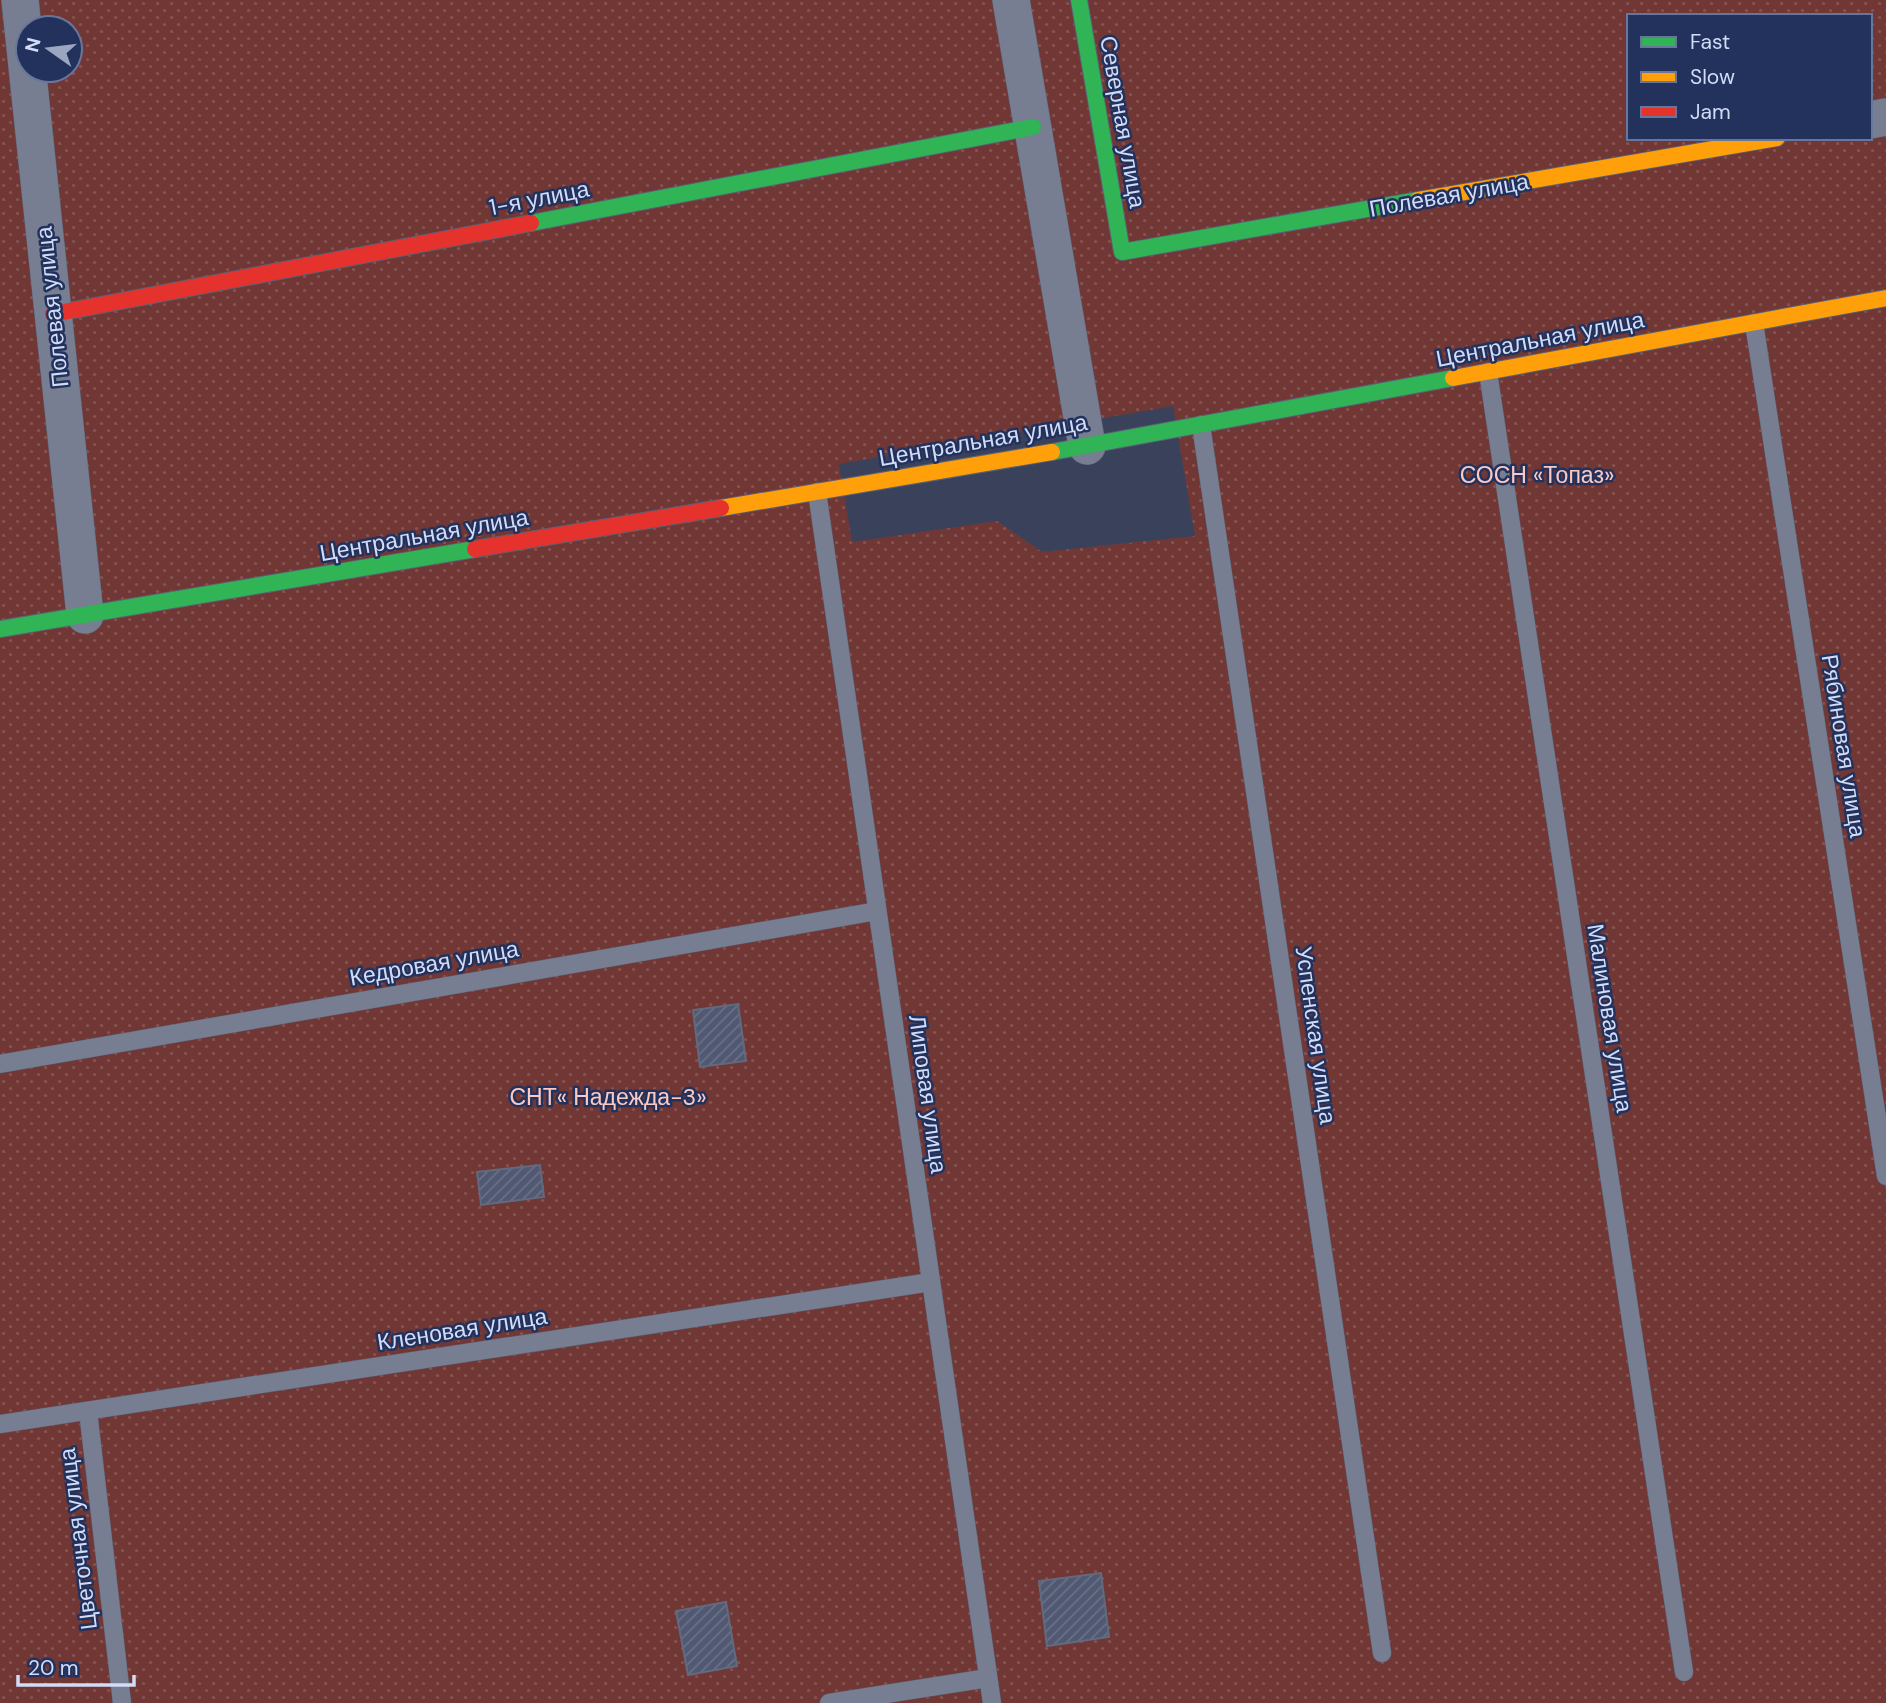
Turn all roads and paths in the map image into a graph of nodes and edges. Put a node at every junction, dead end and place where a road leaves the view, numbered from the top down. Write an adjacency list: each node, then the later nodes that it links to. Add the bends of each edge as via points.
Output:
1 (20, 0): 8 (street, Полевая улица)
2 (1011, 0): 4 (street)
3 (1079, 0): 6 (street, Северная улица)
4 (1033, 127): 8 (street, 1-я улица); 12 (street)
5 (1766, 140): 6 (street, Полевая улица)
6 (1122, 252)
7 (1886, 298): 9 (street, Центральная улица)
8 (53, 314): 14 (street, Полевая улица)
9 (1754, 323): 10 (street, Центральная улица); 18 (lane, Рябиновая улица)
10 (1488, 372): 11 (street, Центральная улица); 23 (lane, Малиновая улица)
11 (1201, 425): 12 (street, Центральная улица); 22 (lane, Успенская улица)
12 (1087, 446): 13 (street, Центральная улица)
13 (817, 492): 14 (street, Центральная улица); 16 (lane, Липовая улица)
14 (85, 615): 15 (street, Центральная улица)
15 (0, 629)
16 (877, 911): 17 (lane, Кедровая улица); 19 (lane, Липовая улица)
17 (0, 1064)
18 (1886, 1176)
19 (931, 1282): 20 (lane, Кленовая улица); 24 (lane, Липовая улица)
20 (88, 1411): 21 (lane, Кленовая улица); 25 (lane, Цветочная улица)
21 (0, 1424)
22 (1382, 1653)
23 (1684, 1672)
24 (988, 1678): 26 (lane); 27 (lane, Липовая улица)
25 (122, 1703)
26 (829, 1703)
27 (992, 1703)

